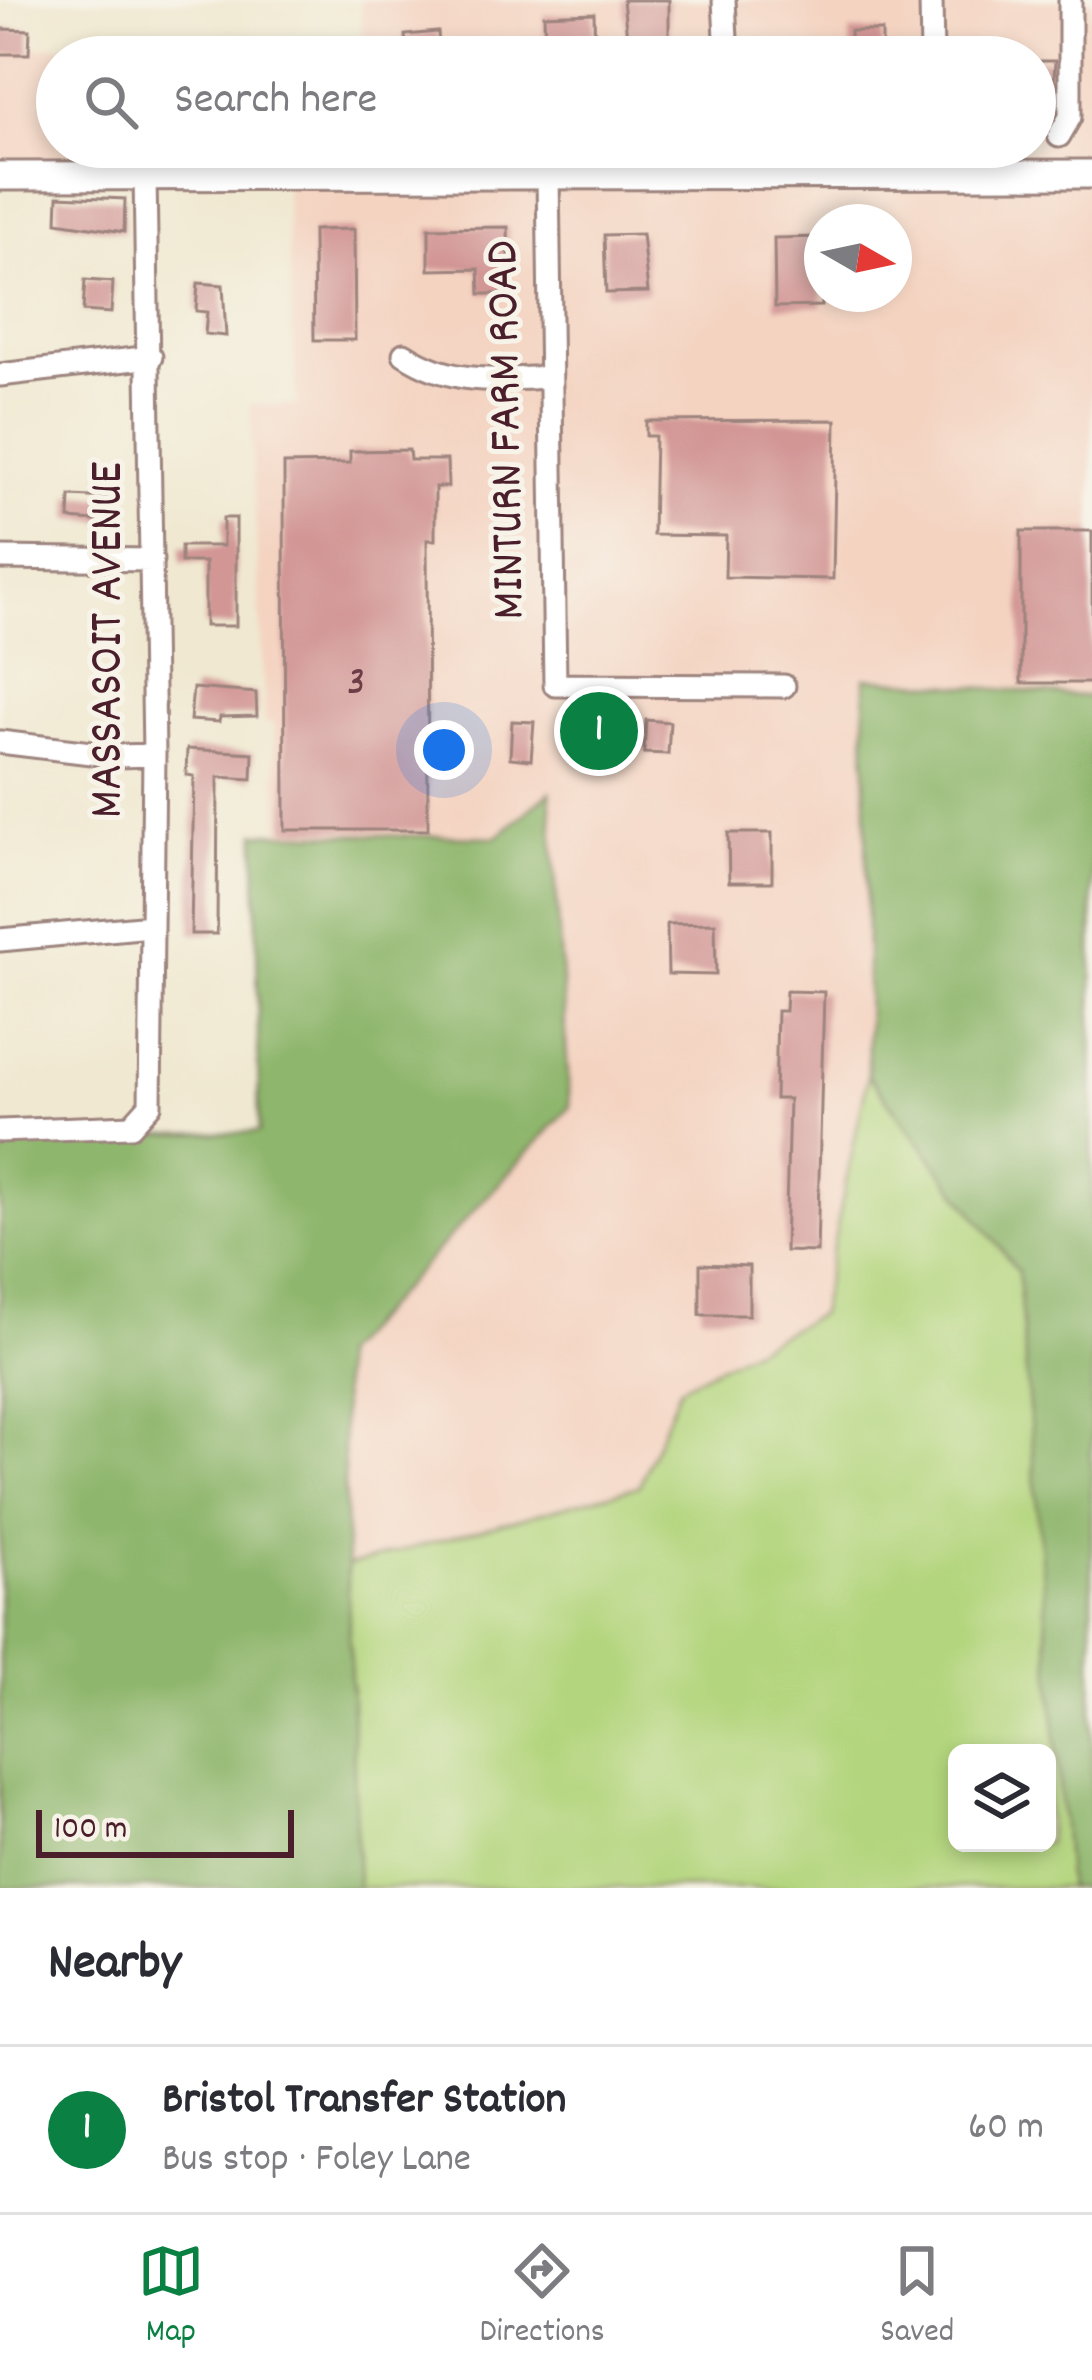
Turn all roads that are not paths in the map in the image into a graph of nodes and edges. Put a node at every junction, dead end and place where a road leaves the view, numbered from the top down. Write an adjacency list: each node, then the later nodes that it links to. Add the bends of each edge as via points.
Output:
1 (724, 0): 4 (street)
2 (932, 0): 5 (street)
3 (1070, 0): 6 (street, via 1070,117)
4 (726, 36)
5 (932, 36)
6 (1059, 136)
7 (633, 168): 9 (main road)
8 (926, 168): 10 (main road)
9 (548, 174): 11 (main road); 16 (street, MINTURN FARM ROAD)
10 (1092, 174)
11 (145, 175): 12 (main road); 14 (street, MASSASOIT AVENUE)
12 (0, 176)
13 (404, 354): 16 (street, via 430,371 475,380)
14 (151, 357): 15 (street); 18 (street, MASSASOIT AVENUE)
15 (0, 375)
16 (550, 377): 19 (street, MINTURN FARM ROAD, via 555,685)
17 (0, 558): 18 (street)
18 (152, 560): 21 (street, MASSASOIT AVENUE)
19 (784, 686)
20 (0, 742): 21 (street)
21 (154, 754): 22 (street, MASSASOIT AVENUE)
22 (151, 926): 23 (street); 24 (street, MASSASOIT AVENUE, via 150,1105 131,1126)
23 (0, 940)
24 (0, 1131)

